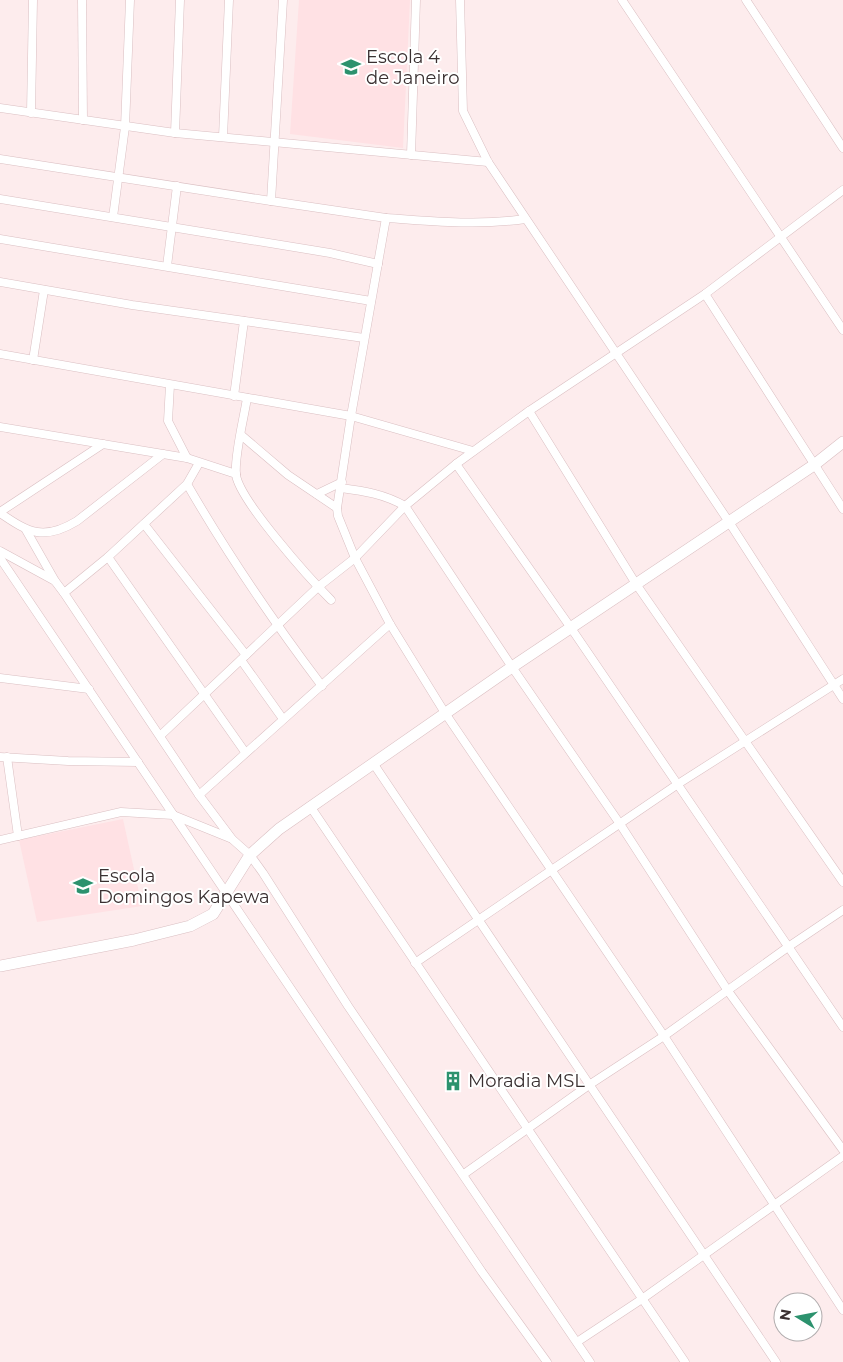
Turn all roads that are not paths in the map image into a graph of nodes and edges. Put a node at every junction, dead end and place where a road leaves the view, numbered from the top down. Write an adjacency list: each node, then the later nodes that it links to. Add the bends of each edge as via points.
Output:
1 (33, 0): 12 (street)
2 (82, 0): 13 (street)
3 (130, 0): 14 (street)
4 (180, 0): 15 (street)
5 (229, 0): 16 (street)
6 (283, 0): 17 (street)
7 (416, 0): 19 (street)
8 (460, 0): 21 (street, via 463,111)
9 (622, 0): 31 (street)
10 (746, 0): 18 (street)
11 (0, 108): 12 (street)
12 (31, 113): 13 (street)
13 (83, 120): 14 (street)
14 (125, 127): 15 (street); 22 (street)
15 (175, 133): 16 (street)
16 (224, 137): 17 (street)
17 (275, 142): 19 (street); 26 (street)
18 (843, 148)
19 (411, 155): 21 (street)
20 (0, 159): 22 (street)
21 (488, 162): 29 (street)
22 (118, 177): 23 (street); 27 (street)
23 (177, 186): 26 (street); 30 (street)
24 (843, 190): 31 (street)
25 (0, 199): 27 (street)
26 (271, 202): 28 (street)
27 (113, 217): 30 (street)
28 (386, 218): 29 (street, via 458,223); 33 (street)
29 (525, 219): 42 (street)
30 (172, 227): 33 (street); 34 (street)
31 (781, 236): 37 (street); 40 (street)
32 (0, 239): 34 (street)
33 (378, 264): 38 (street)
34 (167, 266): 38 (street)
35 (0, 282): 36 (street)
36 (44, 290): 39 (street); 44 (street)
37 (705, 294): 42 (street); 59 (street)
38 (371, 301): 41 (street)
39 (244, 321): 41 (street); 46 (street)
40 (843, 330)
41 (364, 338): 49 (street)
42 (616, 353): 48 (street); 68 (street)
43 (0, 354): 44 (street)
44 (32, 360): 45 (street)
45 (170, 384): 46 (street); 56 (street, via 168,421)
46 (234, 396): 47 (street)
47 (247, 398): 49 (street); 51 (street)
48 (529, 411): 54 (street); 76 (street)
49 (351, 416): 54 (street); 62 (street)
50 (0, 428): 53 (street)
51 (241, 435): 60 (street); 63 (street, via 288,475)
52 (843, 442): 59 (main road)
53 (103, 444): 55 (street); 67 (street)
54 (473, 451): 58 (street)
55 (163, 454): 56 (street); 70 (street, via 62,530)
56 (187, 458): 57 (street)
57 (199, 463): 60 (street); 61 (street)
58 (456, 464): 64 (street); 82 (street)
59 (814, 465): 66 (street); 68 (main road)
60 (236, 474): 77 (street, via 245,494 268,527)
61 (187, 484): 69 (street); 81 (street)
62 (341, 485): 63 (street); 64 (street, via 390,497); 65 (street)
63 (317, 494): 65 (street)
64 (406, 506): 74 (street); 84 (street)
65 (337, 508): 74 (street)
66 (843, 509)
67 (0, 512): 70 (street)
68 (729, 522): 76 (main road); 88 (street)
69 (144, 524): 72 (street); 83 (street)
70 (26, 530): 75 (street)
71 (0, 551): 75 (street)
72 (108, 557): 78 (street); 90 (street)
73 (0, 558): 89 (street)
74 (355, 558): 77 (street); 80 (street)
75 (55, 581): 78 (street)
76 (636, 584): 82 (main road); 95 (street)
77 (318, 587): 79 (street); 81 (street)
78 (64, 592): 94 (street)
79 (331, 600)
80 (390, 624): 87 (street); 92 (street)
81 (277, 626): 83 (street); 87 (street)
82 (571, 628): 84 (main road); 100 (street)
83 (243, 657): 90 (street); 93 (street)
84 (512, 667): 92 (main road); 104 (street)
85 (0, 678): 89 (street)
86 (843, 679): 88 (street)
87 (322, 686): 93 (street)
88 (834, 686): 91 (street); 95 (street)
89 (89, 689): 98 (street)
90 (205, 693): 94 (street); 96 (street)
91 (843, 699)
92 (445, 713): 99 (main road); 109 (street)
93 (283, 719): 96 (street)
94 (161, 735): 101 (street)
95 (746, 742): 100 (street); 110 (street)
96 (245, 752): 101 (street)
97 (3, 757): 98 (street); 105 (street)
98 (138, 762): 103 (street)
99 (373, 763): 102 (main road); 113 (street)
100 (678, 784): 104 (street); 114 (street)
101 (199, 795): 106 (street)
102 (310, 806): 108 (main road); 115 (street)
103 (173, 815): 105 (street, via 121,812); 106 (street); 111 (street)
104 (620, 824): 109 (street); 117 (street)
105 (18, 836): 107 (street)
106 (232, 839): 108 (street)
107 (0, 840)
108 (250, 855): 111 (main road); 124 (street, via 348,1006)
109 (550, 870): 113 (street); 119 (street)
110 (843, 882)
111 (226, 894): 116 (main road, via 213,914 190,926); 130 (street, via 482,1272)
112 (843, 910): 114 (street)
113 (479, 919): 115 (street); 120 (street)
114 (788, 947): 117 (street); 118 (street)
115 (415, 963): 121 (street)
116 (0, 966)
117 (728, 991): 119 (street); 122 (street)
118 (843, 1027)
119 (664, 1036): 120 (street); 125 (street)
120 (589, 1085): 121 (street); 126 (street)
121 (528, 1129): 124 (street); 127 (street)
122 (843, 1150)
123 (843, 1156): 125 (street)
124 (464, 1174): 129 (street)
125 (774, 1204): 126 (street); 128 (street)
126 (704, 1254): 127 (street); 133 (street)
127 (642, 1299): 129 (street); 132 (street)
128 (843, 1310)
129 (576, 1342): 131 (street)
130 (547, 1362)
131 (590, 1362)
132 (685, 1362)
133 (776, 1362)

